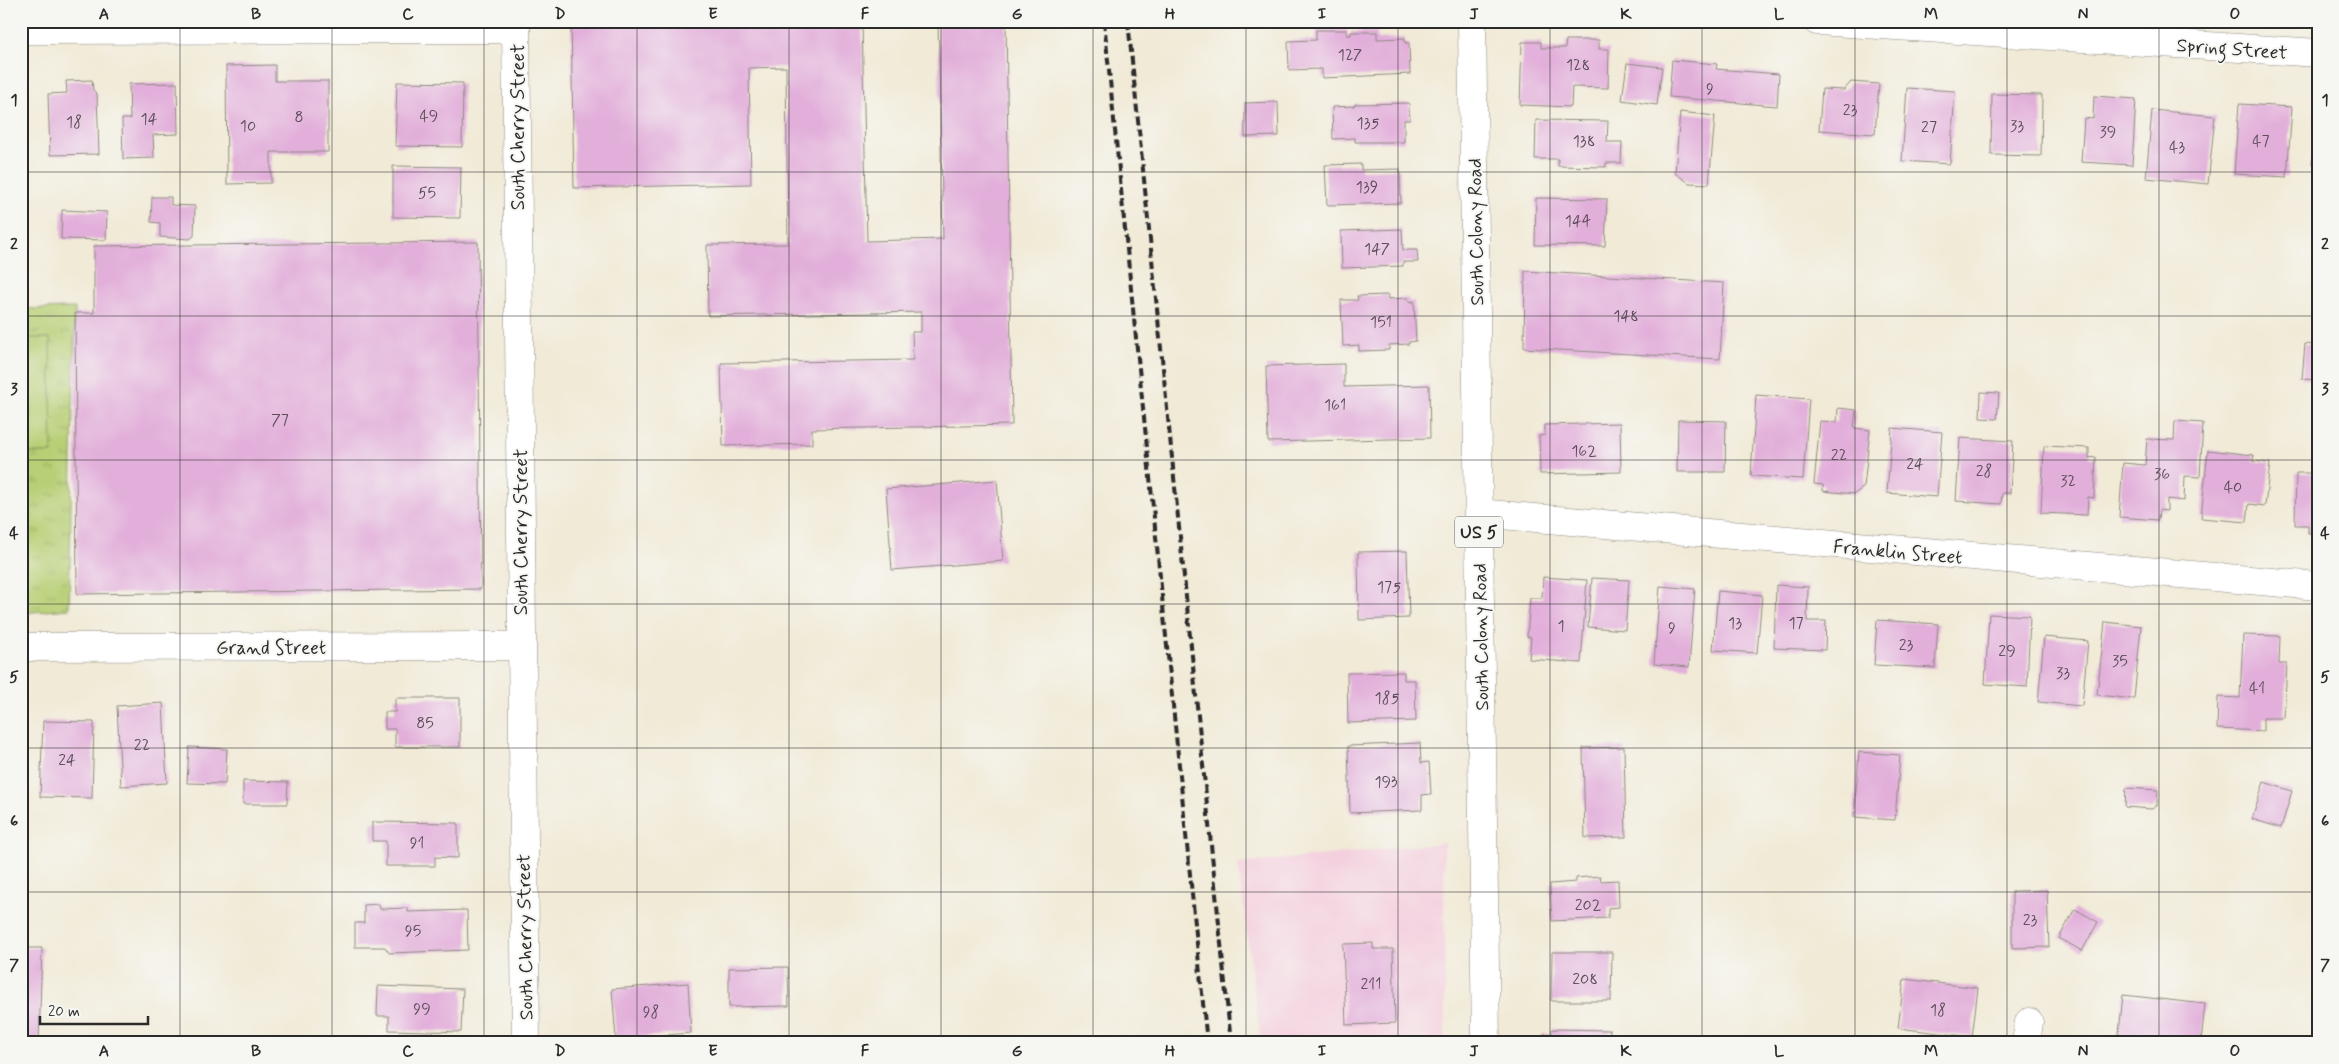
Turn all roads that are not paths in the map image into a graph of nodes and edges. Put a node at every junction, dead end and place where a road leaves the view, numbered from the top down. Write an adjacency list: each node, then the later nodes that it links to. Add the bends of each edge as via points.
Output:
1 (1472, 21): 6 (street, South Colony Road / US 5)
2 (1816, 21): 5 (street, Spring Street)
3 (516, 25): 4 (street); 8 (street, South Cherry Street)
4 (21, 30)
5 (2318, 53)
6 (1478, 513): 7 (street, Franklin Street); 11 (street, South Colony Road / US 5)
7 (2318, 586)
8 (521, 646): 9 (street, Grand Street); 10 (street, South Cherry Street)
9 (21, 647)
10 (526, 1043)
11 (1486, 1043)

